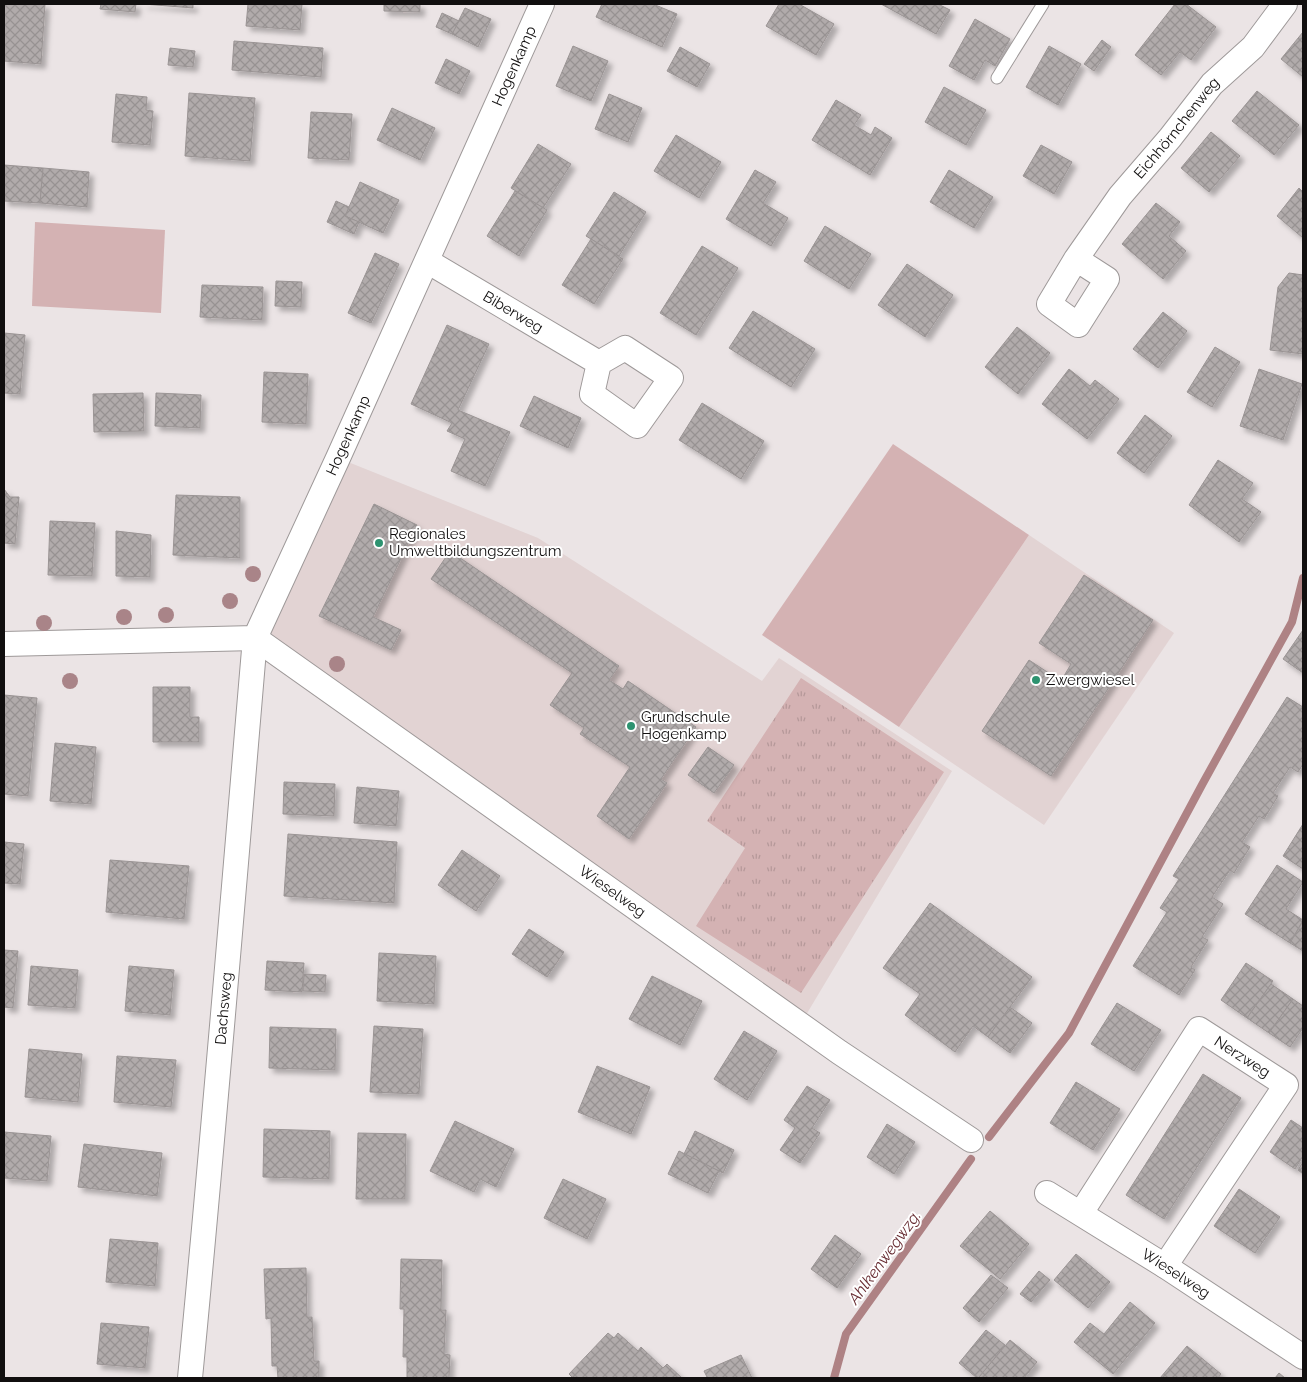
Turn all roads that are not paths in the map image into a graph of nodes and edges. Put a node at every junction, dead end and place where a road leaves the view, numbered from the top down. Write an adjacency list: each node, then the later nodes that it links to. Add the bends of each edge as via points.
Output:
1 (542, 4): 6 (street, Hogenkamp)
2 (1043, 4): 4 (lane)
3 (1285, 4): 5 (street, Eichhörnchenweg, via 1253,46 1212,84 1120,196)
4 (997, 78)
5 (1076, 259)
6 (426, 261): 7 (street, Biberweg); 8 (street, Hogenkamp)
7 (600, 363)
8 (255, 638): 9 (street); 10 (street, Wieselweg, via 823,1042); 15 (street, Dachsweg)
9 (4, 644)
10 (970, 1140)
11 (1047, 1193): 12 (street, Wieselweg)
12 (1081, 1214): 13 (street, Wieselweg); 13 (street, Nerzweg, via 1200,1029 1286,1085)
13 (1165, 1266): 14 (street, Wieselweg)
14 (1303, 1357)
15 (190, 1378)

